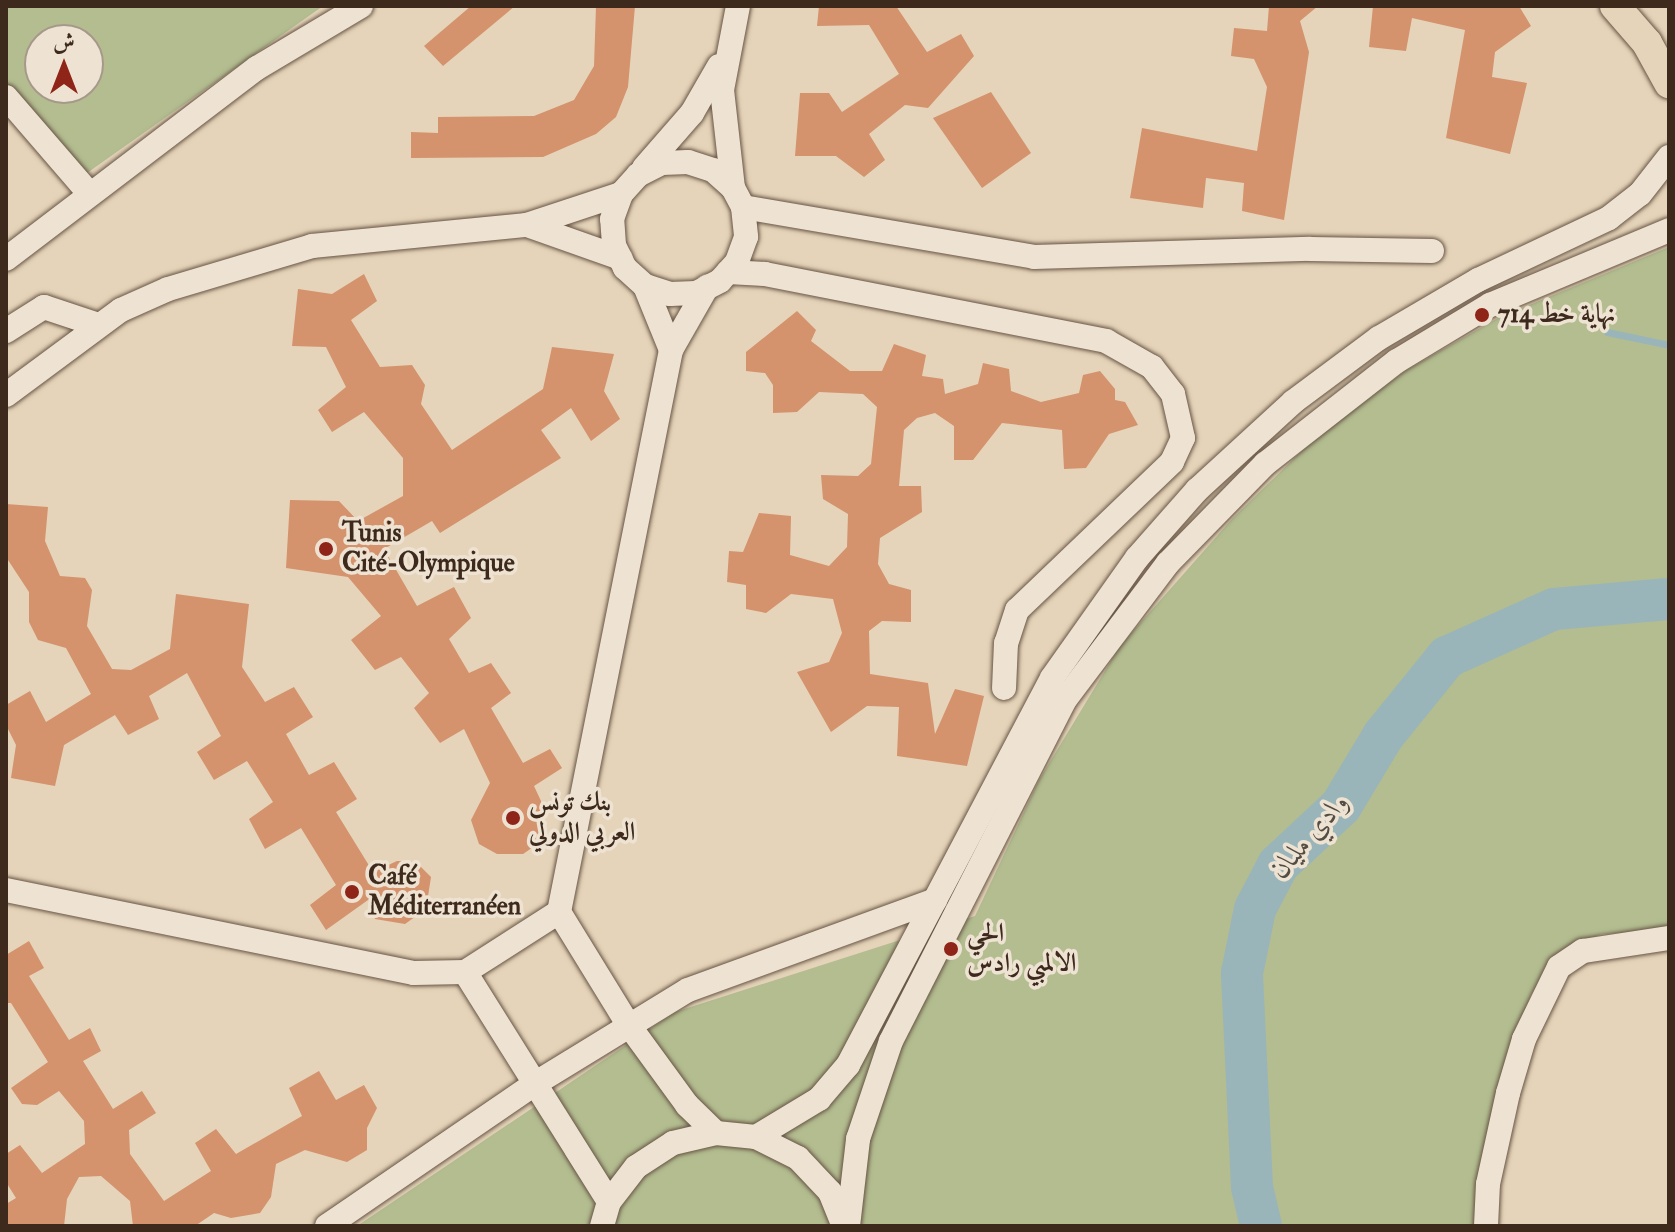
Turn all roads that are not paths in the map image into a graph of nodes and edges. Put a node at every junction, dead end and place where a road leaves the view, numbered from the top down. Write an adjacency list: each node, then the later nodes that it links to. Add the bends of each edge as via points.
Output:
1 (361, 6): 10 (street, via 257,68)
2 (738, 6): 5 (street)
3 (1616, 6): 4 (main road); 6 (main road, via 1647,43)
4 (1669, 37)
5 (731, 42): 9 (street, via 692,113); 12 (street, via 721,113)
6 (1669, 83)
7 (6, 97): 10 (street)
8 (1669, 157): 27 (street, via 1640,194 1609,218 1478,280 1379,338 1293,402 1197,490 1120,580 1052,678)
9 (638, 175): 11 (street); 12 (street, via 662,163 688,162 713,170)
10 (89, 193): 17 (street)
11 (621, 194): 13 (street); 16 (street, via 612,219)
12 (738, 197): 15 (street, via 1034,257); 18 (street, via 746,237)
13 (527, 225): 16 (street); 21 (street, via 312,246 168,289)
14 (1669, 230): 38 (street, via 1490,305 1397,361 1265,464 1168,563 1064,701 891,1041 858,1139)
15 (1432, 251)
16 (620, 258): 19 (street)
17 (6, 259)
18 (728, 272): 20 (street); 25 (street, via 765,274 1106,341 1152,367 1173,394 1183,438 1172,462 1017,610 1006,643)
19 (645, 286): 20 (street, via 670,294); 23 (street)
20 (707, 287): 23 (street)
21 (98, 325): 22 (street, via 44,307); 24 (street)
22 (6, 331)
23 (671, 350): 28 (street)
24 (6, 395)
25 (1004, 688)
26 (6, 890): 30 (street, via 414,973)
27 (935, 900): 31 (street, via 688,990); 34 (street, via 848,1065 819,1099)
28 (559, 912): 30 (street); 31 (street)
29 (1669, 938): 39 (street, via 1583,951 1559,967 1540,1001 1508,1093 1488,1184)
30 (465, 972): 32 (street)
31 (628, 1024): 32 (street); 33 (street, via 687,1105)
32 (536, 1083): 35 (street); 36 (street)
33 (716, 1133): 34 (street); 35 (street, via 673,1143 636,1167)
34 (756, 1137): 38 (street, via 798,1158 830,1192)
35 (609, 1202): 37 (street)
36 (327, 1226)
37 (602, 1226)
38 (846, 1226)
39 (1486, 1226)

